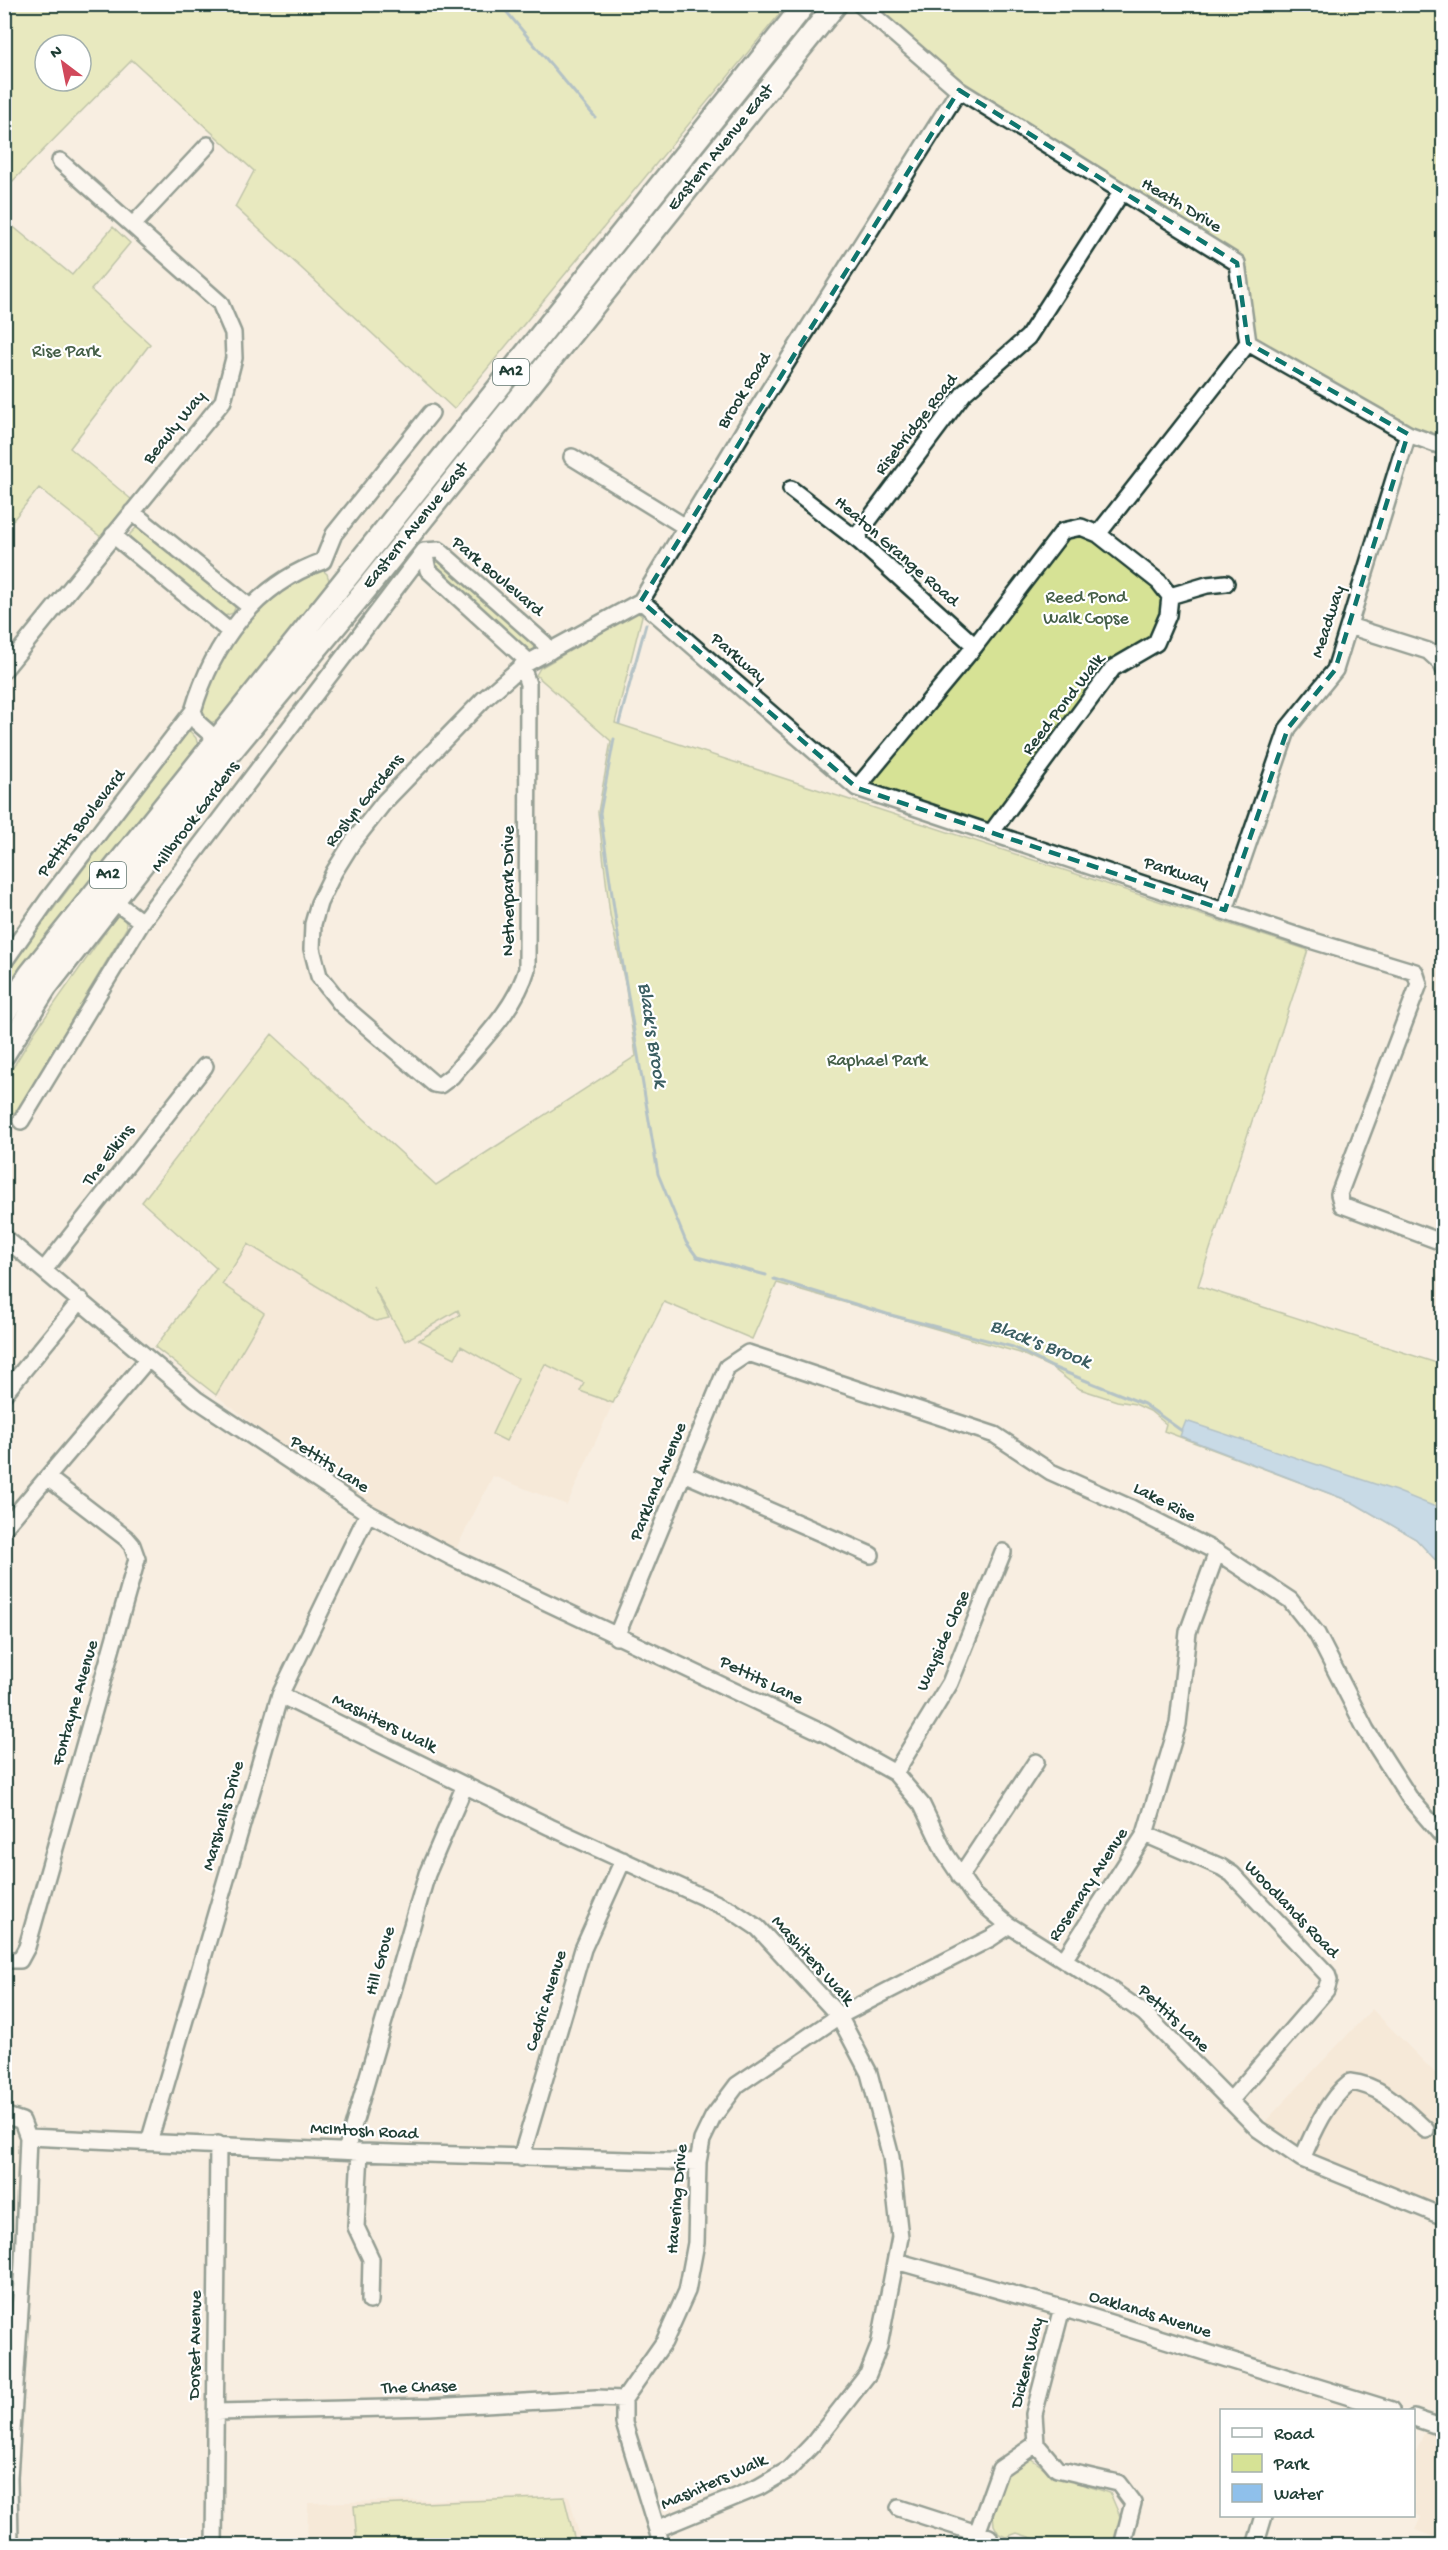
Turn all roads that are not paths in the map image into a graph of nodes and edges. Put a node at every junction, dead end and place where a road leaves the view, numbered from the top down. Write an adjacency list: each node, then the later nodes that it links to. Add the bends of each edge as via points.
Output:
1 (805, 4): 22 (highway, Eastern Avenue East / A12)
2 (836, 4): 20 (highway, Eastern Avenue East / A12)
3 (860, 4): 4 (street, Heath Drive)
4 (958, 90): 7 (street, Heath Drive); 16 (street, Brook Road)
5 (208, 145): 8 (street)
6 (60, 161): 8 (street, Beauly Way)
7 (1121, 192): 9 (street, Heath Drive, via 1237,263); 19 (street, Risebridge Road, via 1028,337 964,393 859,533)
8 (133, 225): 15 (street, Beauly Way, via 220,303 233,333 234,358 223,400)
9 (1248, 343): 11 (street); 17 (street)
10 (431, 413): 21 (street, via 334,534)
11 (1408, 434): 12 (street); 27 (street, Meadway)
12 (1443, 447)
13 (572, 457): 16 (street)
14 (791, 489): 19 (street, Heaton Grange Road)
15 (132, 512): 18 (street, Beauly Way); 26 (street)
16 (684, 526): 25 (street, Brook Road)
17 (1098, 534): 24 (street, via 1159,582); 29 (street, via 1081,527 1064,531)
18 (113, 536): 28 (street); 33 (street, Beauly Way)
19 (860, 542): 29 (street, Heaton Grange Road)
20 (415, 545): 30 (street, Park Boulevard, via 439,550); 31 (street, Park Boulevard, via 428,570); 38 (highway, Eastern Avenue East / A12, via 228,754); 40 (street, Millbrook Gardens)
21 (324, 561): 22 (street, via 332,562); 26 (street, Pettits Boulevard, via 275,585)
22 (347, 575): 35 (highway, Eastern Avenue East / A12)
23 (1226, 583): 24 (street)
24 (1170, 596): 37 (street, Reed Pond Walk, via 1168,615 1156,643 1113,668)
25 (641, 601): 30 (street); 36 (street, Parkway)
26 (250, 607): 28 (street, Pettits Boulevard)
27 (1348, 626): 32 (street, via 1428,651); 39 (street, Meadway, via 1335,670 1288,728)
28 (229, 631): 34 (street, Pettits Boulevard)
29 (975, 646): 36 (street)
30 (550, 651): 31 (street)
31 (525, 664): 45 (street, Netherpark Drive, via 527,969 513,1002 452,1076); 45 (street, Roslyn Gardens, via 484,699 351,843 319,903 313,924 314,963 329,990 379,1039 429,1081)
32 (1443, 669)
33 (4, 670)
34 (193, 711): 35 (street, via 198,723); 41 (street, Pettits Boulevard)
35 (216, 739): 42 (highway, Eastern Avenue East / A12, via 30,974)
36 (858, 788): 37 (street, Parkway)
37 (991, 833): 39 (street, Parkway)
38 (114, 901): 40 (street); 43 (highway, Eastern Avenue East / A12, via 46,987)
39 (1225, 910): 48 (street, Parkway, via 1417,975 1419,984 1339,1194 1342,1205)
40 (142, 922): 46 (street, Millbrook Gardens)
41 (4, 962)
42 (4, 1014)
43 (4, 1054)
44 (205, 1066): 49 (street, The Elkins)
45 (440, 1085)
46 (21, 1121)
47 (4, 1237): 49 (street, Pettits Lane)
48 (1443, 1243)
49 (44, 1270): 50 (street, Pettits Lane)
50 (81, 1300): 52 (street, Pettits Lane); 53 (street)
51 (748, 1353): 54 (street, Parkland Avenue, via 727,1367); 59 (street, Lake Rise, via 995,1435 1051,1472)
52 (148, 1359): 55 (street); 56 (street, Pettits Lane, via 243,1432)
53 (4, 1394)
54 (683, 1473): 60 (street); 61 (street, Parkland Avenue)
55 (48, 1478): 57 (street); 71 (street, Fontayne Avenue, via 126,1538 137,1559 27,1947 20,1960)
56 (368, 1513): 61 (street, Pettits Lane); 62 (street, Marshalls Drive)
57 (4, 1528)
58 (1003, 1552): 64 (street, Wayside Close, via 950,1683)
59 (1217, 1552): 66 (street, Rosemary Avenue, via 1188,1632 1178,1724); 67 (street, Lake Rise, via 1290,1600 1317,1634 1366,1730 1409,1797)
60 (871, 1555)
61 (616, 1637): 64 (street, Pettits Lane, via 825,1734)
62 (280, 1695): 65 (street, Mashiters Walk); 78 (street, Marshalls Drive)
63 (1036, 1762): 69 (street)
64 (895, 1773): 69 (street, Pettits Lane, via 922,1805)
65 (465, 1785): 68 (street, Mashiters Walk); 80 (street, Hill Grove, via 427,1874)
66 (1145, 1834): 72 (street, Rosemary Avenue); 74 (street, Woodlands Road, via 1232,1874 1329,1980 1326,1990)
67 (1443, 1838)
68 (623, 1860): 73 (street, Mashiters Walk, via 730,1910 758,1928); 81 (street, Cedric Avenue, via 583,1949)
69 (960, 1877): 70 (street, Pettits Lane, via 974,1896)
70 (1007, 1924): 72 (street, Pettits Lane); 73 (street, Havering Drive, via 991,1938)
71 (4, 1960)
72 (1064, 1960): 74 (street, Pettits Lane, via 1144,2013)
73 (838, 2016): 83 (street, Havering Drive, via 737,2085 713,2117 702,2140); 85 (street, Mashiters Walk, via 869,2073 881,2112 891,2157 900,2237)
74 (1230, 2101): 82 (street, Pettits Lane, via 1258,2129)
75 (4, 2115): 77 (street, via 22,2121)
76 (1426, 2130): 82 (street, via 1390,2096 1350,2082 1324,2116)
77 (28, 2137): 78 (street, McIntosh Road); 97 (street, via 9,2477)
78 (149, 2142): 79 (street, McIntosh Road)
79 (218, 2144): 80 (street, McIntosh Road); 90 (street, Dorset Avenue)
80 (353, 2152): 81 (street, McIntosh Road); 86 (street, Hill Grove, via 356,2227 371,2259)
81 (520, 2158): 83 (street, McIntosh Road)
82 (1302, 2159): 84 (street, Pettits Lane)
83 (698, 2162): 88 (street, Havering Drive, via 696,2243 687,2291 664,2342)
84 (1443, 2217)
85 (896, 2261): 87 (street, Oaklands Avenue); 96 (street, Mashiters Walk, via 879,2346 868,2374 813,2444 788,2470 759,2487)
86 (370, 2301)
87 (1062, 2308): 89 (street, Oaklands Avenue); 93 (street, Dickens Way, via 1034,2414)
88 (624, 2400): 90 (street, The Chase); 96 (street, via 624,2423)
89 (1389, 2409)
90 (215, 2412): 98 (street, Dorset Avenue)
91 (1415, 2419): 92 (street)
92 (1443, 2428)
93 (1036, 2444): 94 (street, via 1000,2469 983,2535); 100 (street, via 1057,2469 1118,2483 1133,2503)
94 (898, 2508)
95 (1264, 2517): 101 (street)
96 (657, 2529): 99 (street)
97 (10, 2546)
98 (214, 2546)
99 (662, 2546)
100 (1122, 2546)
101 (1255, 2546)

